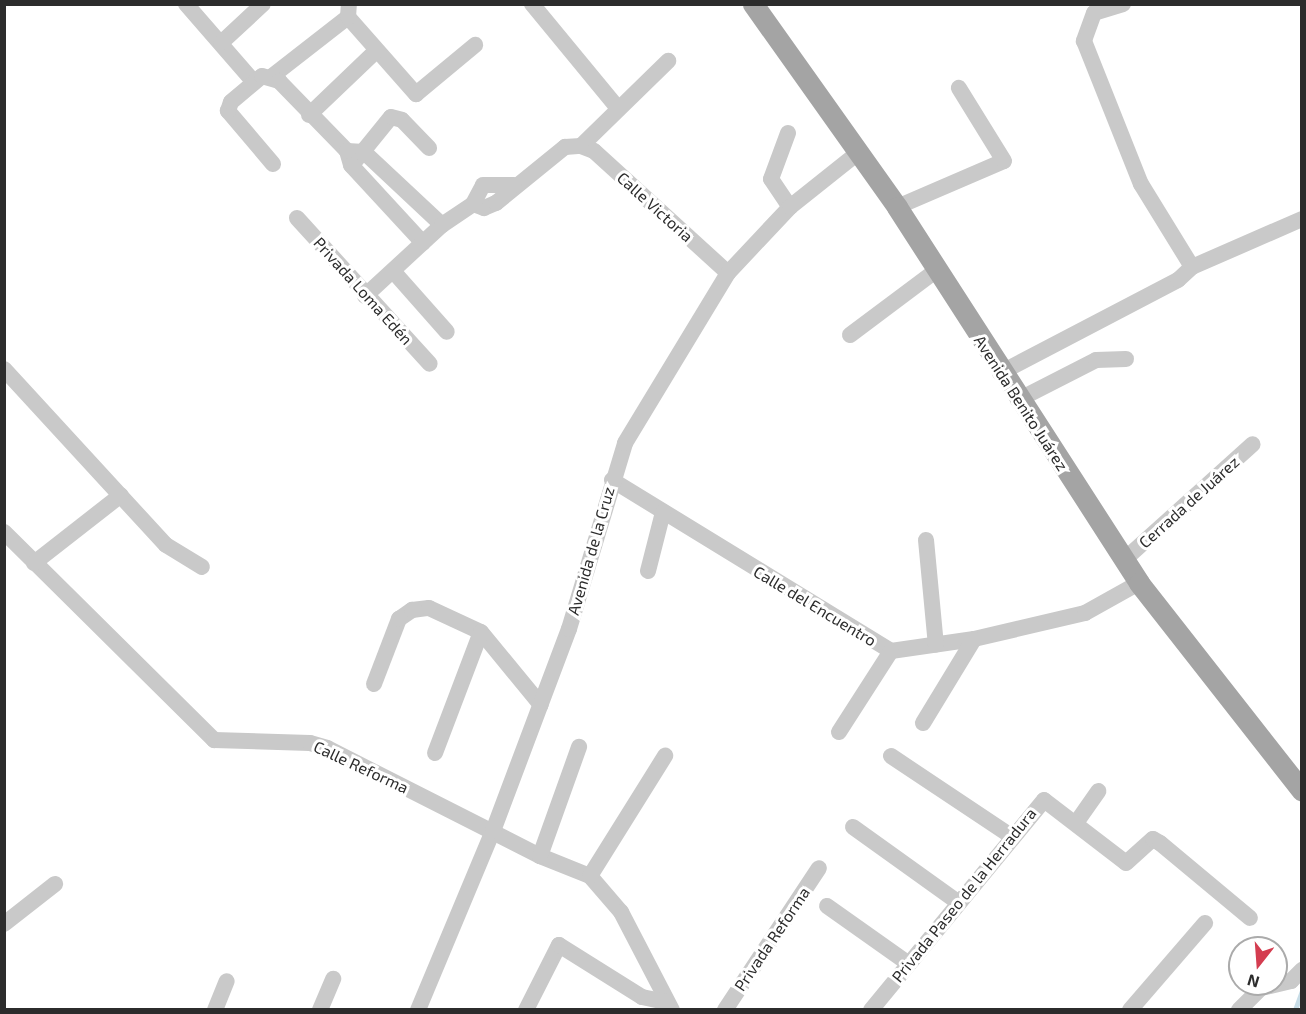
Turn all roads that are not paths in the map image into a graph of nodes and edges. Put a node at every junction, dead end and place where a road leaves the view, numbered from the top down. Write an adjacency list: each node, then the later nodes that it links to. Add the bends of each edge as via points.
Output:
1 (186, 4): 7 (street)
2 (263, 4): 7 (street)
3 (532, 4): 14 (street)
4 (753, 4): 19 (main road, Avenida Benito Juárez)
5 (1123, 4): 28 (street, via 1094,14 1084,41 1141,184)
6 (348, 11): 9 (street); 11 (street)
7 (221, 43): 12 (street)
8 (475, 45): 9 (street, via 416,94)
9 (375, 52): 15 (street)
10 (668, 61): 14 (street)
11 (271, 77): 12 (street); 15 (street)
12 (253, 81): 21 (street, via 231,102 228,111)
13 (959, 88): 23 (street, via 1004,161)
14 (617, 107): 17 (street)
15 (309, 114): 20 (street)
16 (788, 133): 22 (street, via 771,179)
17 (580, 146): 26 (street, via 565,147 514,185 483,185 473,204); 31 (street, Calle Victoria, via 594,151)
18 (429, 148): 20 (street, via 396,117)
19 (858, 153): 22 (street, Avenida de la Cruz); 23 (main road, Avenida Benito Juárez)
20 (354, 156): 26 (street); 27 (street)
21 (273, 164)
22 (790, 207): 31 (street, Avenida de la Cruz)
23 (897, 207): 29 (main road, Avenida Benito Juárez)
24 (297, 218): 32 (street, Privada Loma Edén)
25 (1302, 219): 28 (street)
26 (442, 225): 27 (street)
27 (423, 243): 30 (street)
28 (1192, 267): 38 (street, via 1178,280)
29 (937, 270): 34 (street); 38 (main road, Avenida Benito Juárez)
30 (393, 271): 32 (street); 33 (street)
31 (728, 273): 41 (street, Avenida de la Cruz, via 625,443)
32 (365, 296): 36 (street, Privada Loma Edén)
33 (447, 332)
34 (850, 335)
35 (1126, 358): 39 (street, via 1096,360)
36 (430, 364)
37 (4, 369): 42 (street)
38 (1000, 373): 39 (main road, Avenida Benito Juárez)
39 (1018, 400): 46 (main road, Avenida Benito Juárez)
40 (1253, 444): 46 (street, Cerrada de Juárez)
41 (612, 480): 43 (street, Calle del Encuentro); 56 (street, Avenida de la Cruz)
42 (121, 495): 47 (street); 48 (street, via 166,544)
43 (663, 512): 49 (street); 54 (street, Calle del Encuentro)
44 (4, 532): 47 (street, Calle Reforma)
45 (926, 540): 53 (street)
46 (1124, 560): 50 (main road, Avenida Benito Juárez)
47 (34, 563): 67 (street, Calle Reforma, via 214,740 310,743 327,748)
48 (202, 567)
49 (648, 572)
50 (1139, 583): 52 (street, Calle del Encuentro, via 1085,612); 64 (main road, Avenida Benito Juárez)
51 (481, 632): 55 (street, via 429,608 412,610 399,619); 56 (street); 60 (street)
52 (974, 639): 53 (street, Calle del Encuentro); 57 (street)
53 (936, 645): 54 (street, Calle del Encuentro)
54 (891, 651): 58 (street)
55 (374, 684)
56 (541, 705): 67 (street, Avenida de la Cruz)
57 (923, 723)
58 (839, 732)
59 (579, 747): 69 (street)
60 (435, 753)
61 (665, 756): 71 (street)
62 (891, 756): 68 (street)
63 (1098, 791): 65 (street)
64 (1302, 791)
65 (1076, 823): 68 (street, Privada Paseo de la Herradura, via 1044,800); 75 (street, Privada Paseo de la Herradura, via 1126,862 1153,840 1160,843)
66 (853, 827): 73 (street)
67 (493, 831): 69 (street, Calle Reforma); 86 (street, Avenida de la Cruz)
68 (1011, 836): 73 (street, Privada Paseo de la Herradura)
69 (540, 856): 71 (street, Calle Reforma)
70 (819, 868): 88 (street, Privada Reforma)
71 (590, 876): 82 (street, Calle Reforma, via 621,912)
72 (55, 884): 77 (street)
73 (959, 903): 78 (street, Privada Paseo de la Herradura)
74 (827, 906): 78 (street)
75 (1250, 918)
76 (1205, 923): 89 (street)
77 (4, 924)
78 (909, 964): 83 (street, Privada Paseo de la Herradura)
79 (1302, 970): 90 (street, via 1291,981 1261,988)
80 (333, 978): 85 (street)
81 (227, 981): 84 (street)
82 (669, 1006): 87 (street, via 642,997 560,945)
83 (877, 1007)
84 (216, 1010)
85 (320, 1010)
86 (418, 1010)
87 (526, 1010)
88 (725, 1010)
89 (1130, 1010)
90 (1239, 1010)

